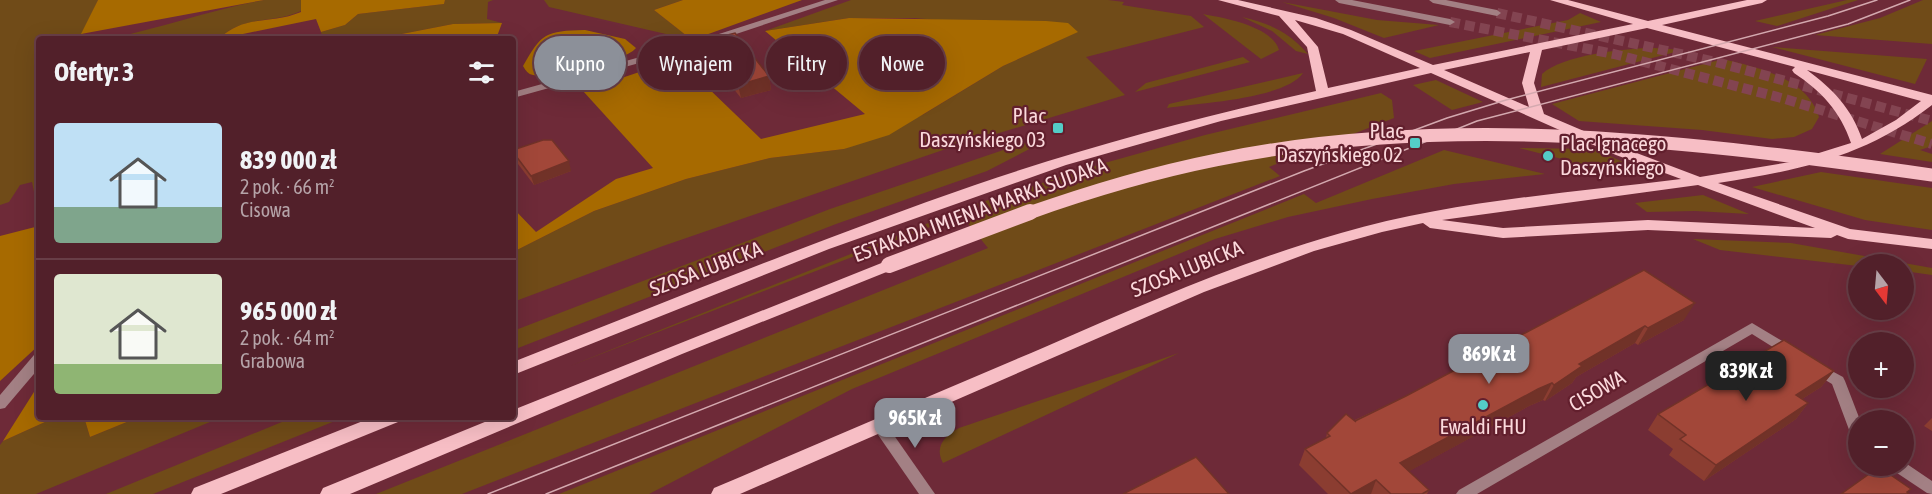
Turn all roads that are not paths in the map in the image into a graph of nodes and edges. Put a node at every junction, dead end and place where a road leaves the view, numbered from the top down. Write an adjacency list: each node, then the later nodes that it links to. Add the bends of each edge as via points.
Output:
1 (834, 0): 15 (street, via 694,45)
2 (1223, 0): 7 (main road)
3 (1339, 0): 9 (street)
4 (1433, 0): 8 (street)
5 (1555, 0): 10 (main road)
6 (1762, 0): 10 (main road)
7 (1281, 12): 13 (main road, via 1347,32); 14 (main road, via 1312,43)
8 (1497, 13)
9 (1450, 22)
10 (1648, 24): 11 (main road); 12 (main road)
11 (1537, 47): 13 (main road); 17 (main road, via 1528,83)
12 (1788, 63): 16 (main road); 18 (main road, via 1831,95 1846,115)
13 (1436, 69): 14 (main road, SZOSA LUBICKA); 17 (main road)
14 (1322, 93): 25 (main road, SZOSA LUBICKA, via 1141,138 922,209)
15 (516, 94)
16 (1932, 100): 18 (main road, via 1894,127)
17 (1538, 114): 20 (main road, via 1621,152)
18 (1858, 145): 20 (main road, via 1798,163)
19 (1932, 175): 28 (main road, ESTAKADA IMIENIA MARKA SUDAKA, bridge, via 1716,145 1516,133 1377,138 1259,152 1180,167 1049,205 889,265)
20 (1699, 181): 21 (main road, SZOSA LUBICKA); 22 (main road)
21 (1415, 221): 22 (main road, via 1503,233 1648,225); 31 (main road, SZOSA LUBICKA, via 1348,236 1254,265)
22 (1848, 234): 23 (main road)
23 (1932, 244)
24 (36, 362): 26 (street)
25 (516, 368)
26 (0, 404)
27 (1849, 410): 38 (street, CISOWA, via 1838,381 1752,327)
28 (516, 417)
29 (385, 420): 35 (main road)
30 (508, 420): 36 (main road, ESTAKADA IMIENIA MARKA SUDAKA, bridge)
31 (879, 425): 34 (street); 37 (main road, SZOSA LUBICKA)
32 (1912, 476): 33 (street)
33 (1932, 489)
34 (922, 493)
35 (201, 494)
36 (330, 494)
37 (721, 494)
38 (1464, 494)

